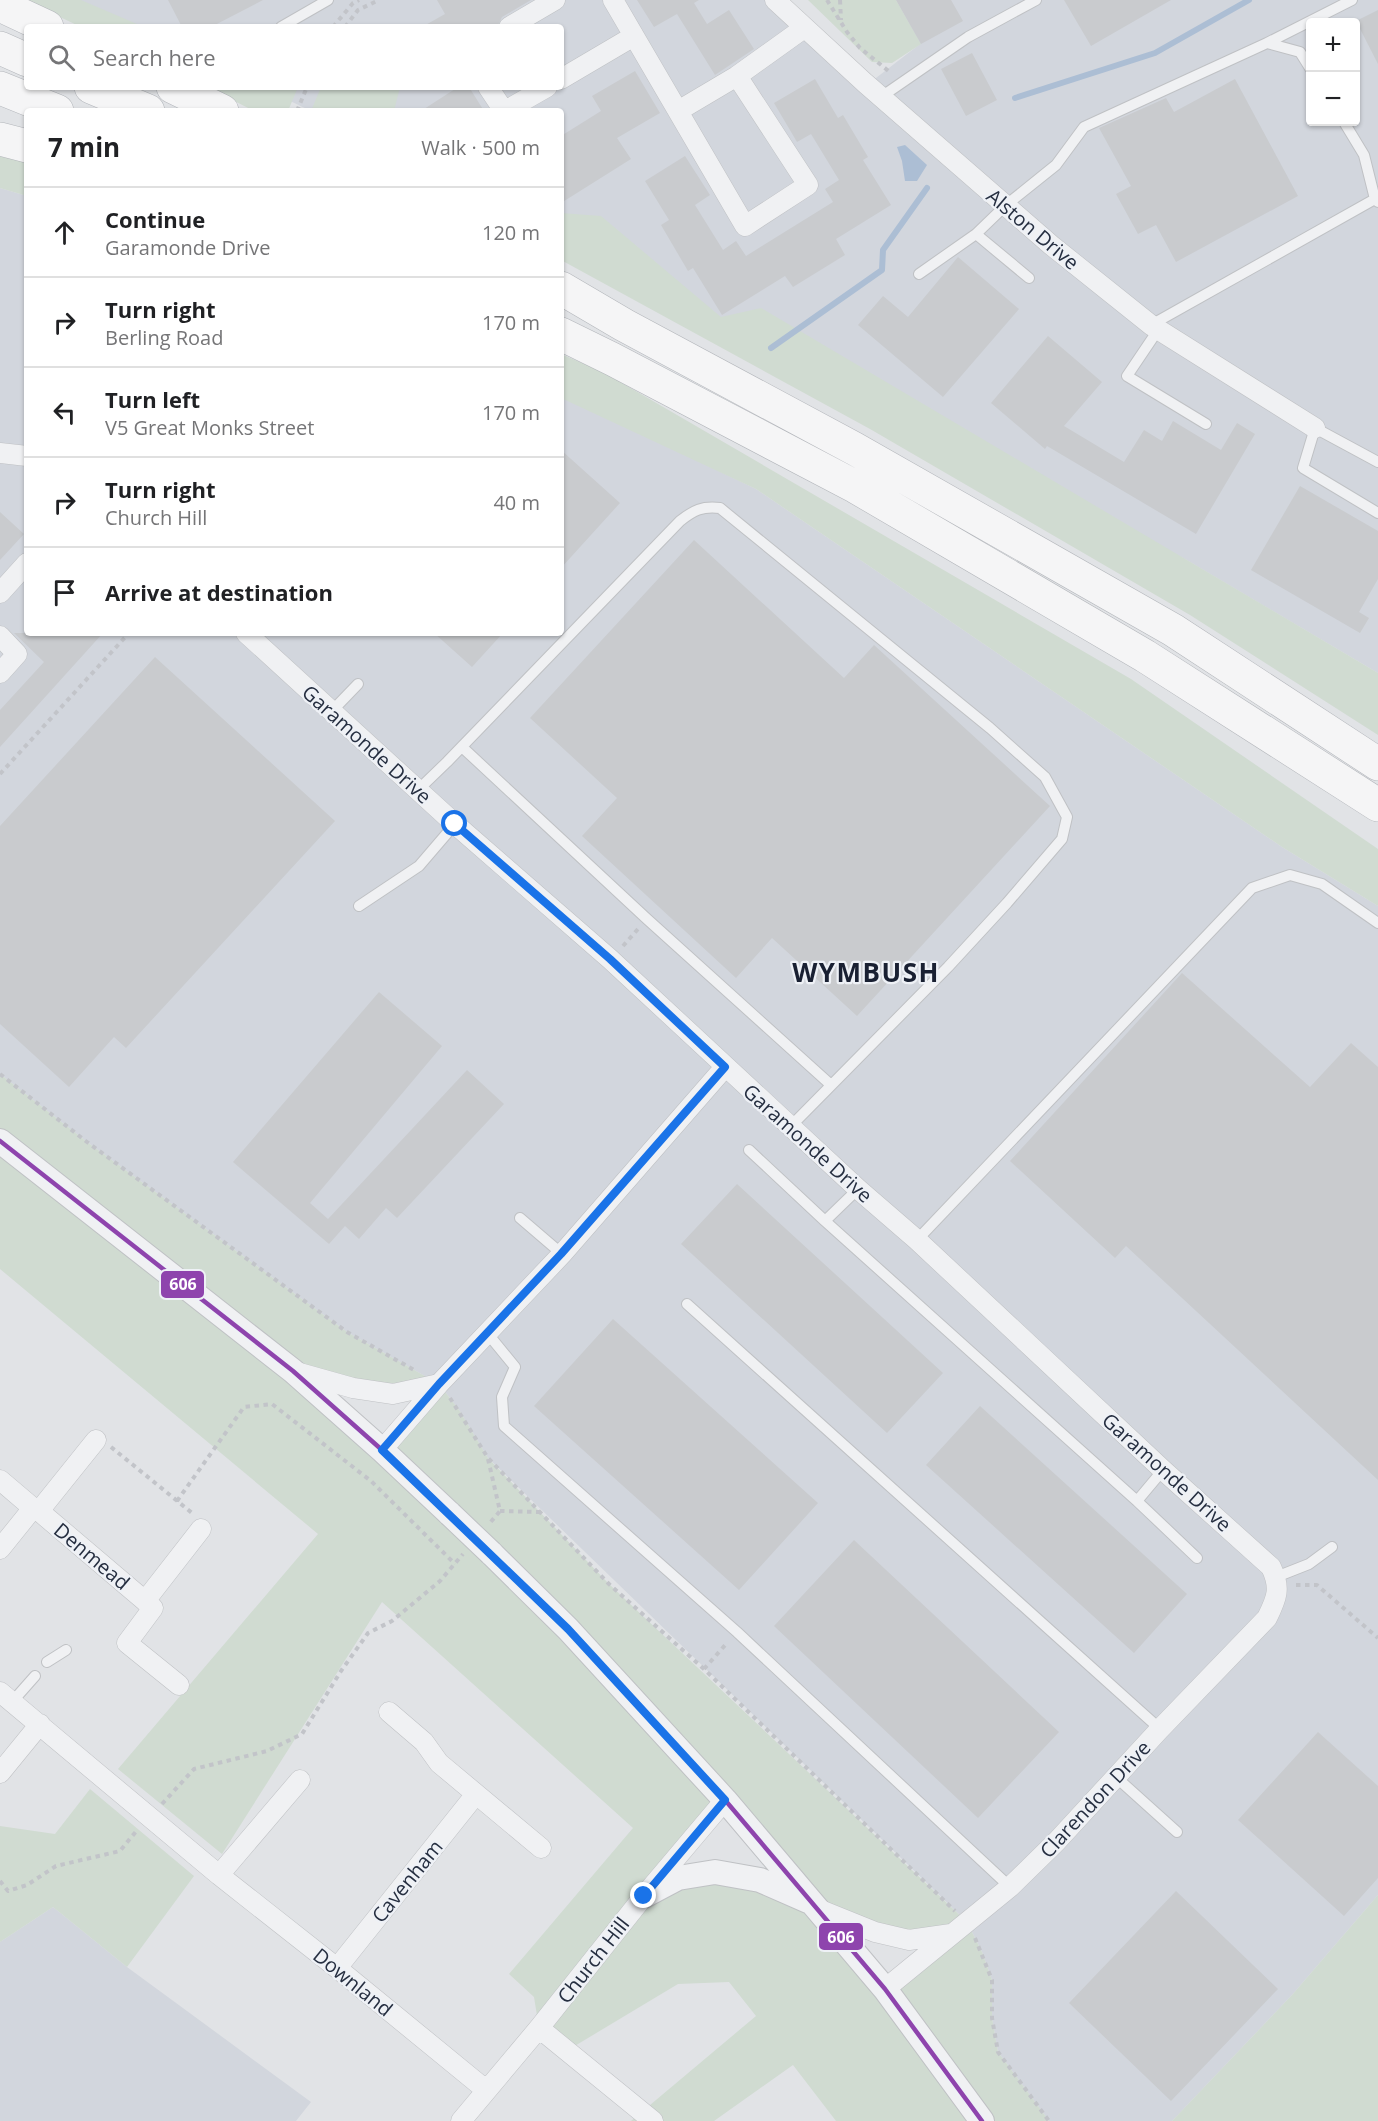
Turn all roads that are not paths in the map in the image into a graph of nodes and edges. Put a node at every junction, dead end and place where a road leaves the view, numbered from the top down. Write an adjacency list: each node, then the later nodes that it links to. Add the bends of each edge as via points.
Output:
1 (328, 0): 9 (lane)
2 (555, 0): 10 (street)
3 (613, 0): 12 (street)
4 (775, 0): 11 (street, Alston Drive)
5 (1036, 0): 24 (lane, via 968,37)
6 (1352, 0): 13 (lane)
7 (0, 5): 8 (highway)
8 (41, 24)
9 (286, 24)
10 (514, 24)
11 (804, 28): 17 (street); 24 (street, Alston Drive)
12 (634, 36): 18 (street); 30 (street)
13 (1267, 43): 16 (lane, via 1300,52); 35 (lane, via 1084,127 1056,165)
14 (0, 48): 15 (highway)
15 (24, 59)
16 (1306, 61)
17 (737, 76): 30 (street); 30 (street, via 808,185 745,225)
18 (564, 77)
19 (0, 88): 25 (highway)
20 (98, 90): 26 (highway)
21 (179, 90): 27 (highway)
22 (490, 90): 28 (street)
23 (542, 90): 29 (street)
24 (881, 98): 35 (street, Alston Drive)
25 (50, 108)
26 (141, 108)
27 (216, 108)
28 (503, 108)
29 (510, 108)
30 (678, 111)
31 (1346, 126): 34 (lane, via 1364,155)
32 (0, 139): 33 (highway)
33 (24, 145)
34 (1377, 201): 42 (lane)
35 (1005, 206): 36 (lane); 42 (street, Alston Drive)
36 (976, 234): 37 (lane); 38 (lane)
37 (919, 274)
38 (1029, 278)
39 (564, 290): 41 (highway)
40 (564, 297): 41 (highway)
41 (624, 325): 58 (highway, via 855,448 1173,630)
42 (1155, 328): 44 (lane, via 1126,376); 45 (street, Alston Drive)
43 (564, 335): 60 (highway, via 856,486 1145,656)
44 (1206, 424)
45 (1315, 428): 48 (lane); 49 (lane, via 1303,468)
46 (0, 453): 47 (street)
47 (24, 456)
48 (1378, 462)
49 (1378, 513)
50 (24, 566): 51 (street)
51 (0, 593)
52 (0, 636): 54 (street, via 17,654)
53 (249, 636): 56 (street, Garamonde Drive)
54 (0, 673)
55 (358, 684): 56 (lane)
56 (331, 712): 59 (street, Garamonde Drive)
57 (462, 747): 59 (lane); 65 (lane); 65 (lane, via 680,521 706,506 720,508 1045,777 1067,817 1062,839 955,959)
58 (1378, 764)
59 (418, 790): 61 (street, Garamonde Drive)
60 (1378, 805)
61 (455, 824): 62 (lane, via 419,866); 64 (street, Garamonde Drive, via 610,959)
62 (359, 906)
63 (1378, 923): 72 (lane, via 1322,884 1290,874 1252,888)
64 (725, 1067): 66 (street, Garamonde Drive); 73 (street)
65 (831, 1085): 66 (lane)
66 (791, 1126): 69 (street, Garamonde Drive)
67 (0, 1141): 76 (street)
68 (749, 1150): 71 (lane)
69 (858, 1189): 71 (lane); 72 (street, Garamonde Drive)
70 (520, 1218): 73 (lane)
71 (825, 1221): 82 (lane)
72 (917, 1240): 80 (street, Garamonde Drive)
73 (561, 1254): 75 (street)
74 (687, 1304): 97 (lane)
75 (488, 1334): 77 (street); 106 (lane, via 515,1367 502,1396 504,1426 737,1632)
76 (293, 1371): 77 (street, via 353,1388 393,1394); 79 (street)
77 (439, 1384): 79 (street)
78 (96, 1440): 83 (street, Denmead)
79 (382, 1450): 102 (street, bridge, via 450,1514 480,1550 568,1629)
80 (1163, 1470): 82 (lane); 88 (street, Garamonde Drive, via 1271,1567)
81 (0, 1480): 83 (street, Denmead)
82 (1137, 1501): 87 (lane)
83 (36, 1509): 86 (street, Denmead); 89 (street, Denmead)
84 (201, 1529): 89 (street, Denmead)
85 (1332, 1546): 88 (lane)
86 (0, 1549)
87 (1197, 1558)
88 (1276, 1582): 97 (street, Clarendon Drive, via 1276,1598 1267,1618)
89 (145, 1600): 93 (street, Denmead, via 153,1608 127,1643)
90 (66, 1650): 91 (lane)
91 (47, 1662)
92 (36, 1676): 94 (lane)
93 (179, 1685)
94 (6, 1697): 96 (street, Downland)
95 (389, 1712): 101 (street)
96 (40, 1724): 98 (street); 105 (street, Downland)
97 (1160, 1729): 99 (street, Clarendon Drive)
98 (0, 1773)
99 (1117, 1778): 103 (lane); 106 (street, Clarendon Drive)
100 (300, 1780): 105 (street)
101 (476, 1794): 104 (street); 110 (street, Cavenham)
102 (725, 1800): 107 (street, Church Hill); 108 (street)
103 (1177, 1832)
104 (540, 1848)
105 (219, 1875): 110 (street, Downland)
106 (1010, 1887): 109 (street, Clarendon Drive)
107 (644, 1896): 108 (street, via 678,1878 715,1872 760,1880); 112 (street, Church Hill)
108 (816, 1906): 109 (street, via 875,1932 909,1940); 111 (street)
109 (960, 1928): 111 (street, Clarendon Drive)
110 (337, 1968): 113 (street, Downland)
111 (885, 1989): 116 (street)
112 (539, 2028): 113 (street, Church Hill); 115 (street)
113 (486, 2090): 114 (street, Church Hill)
114 (461, 2121)
115 (653, 2121)
116 (982, 2121)

